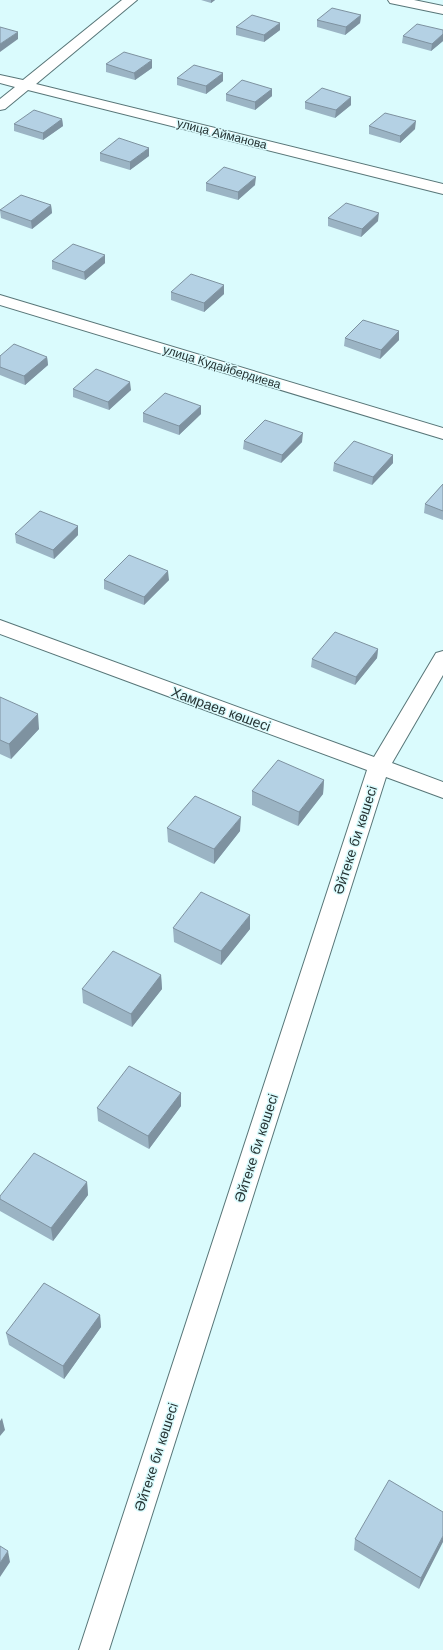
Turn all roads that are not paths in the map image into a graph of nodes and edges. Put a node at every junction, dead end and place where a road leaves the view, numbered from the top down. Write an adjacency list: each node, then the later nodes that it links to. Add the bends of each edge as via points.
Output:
1 (130, 0): 5 (street)
2 (395, 0): 3 (street)
3 (443, 10)
4 (0, 79): 5 (street, улица Айманова)
5 (26, 85): 6 (street); 7 (street, улица Айманова)
6 (0, 106)
7 (443, 189)
8 (0, 300): 9 (street, улица Кудайбердиева)
9 (443, 434)
10 (0, 627): 12 (street, Хамраев көшесі)
11 (443, 658): 12 (street, Әйтеке би көшесі)
12 (379, 767): 13 (street, Хамраев көшесі); 14 (street, Әйтеке би көшесі)
13 (443, 790)
14 (94, 1650)

